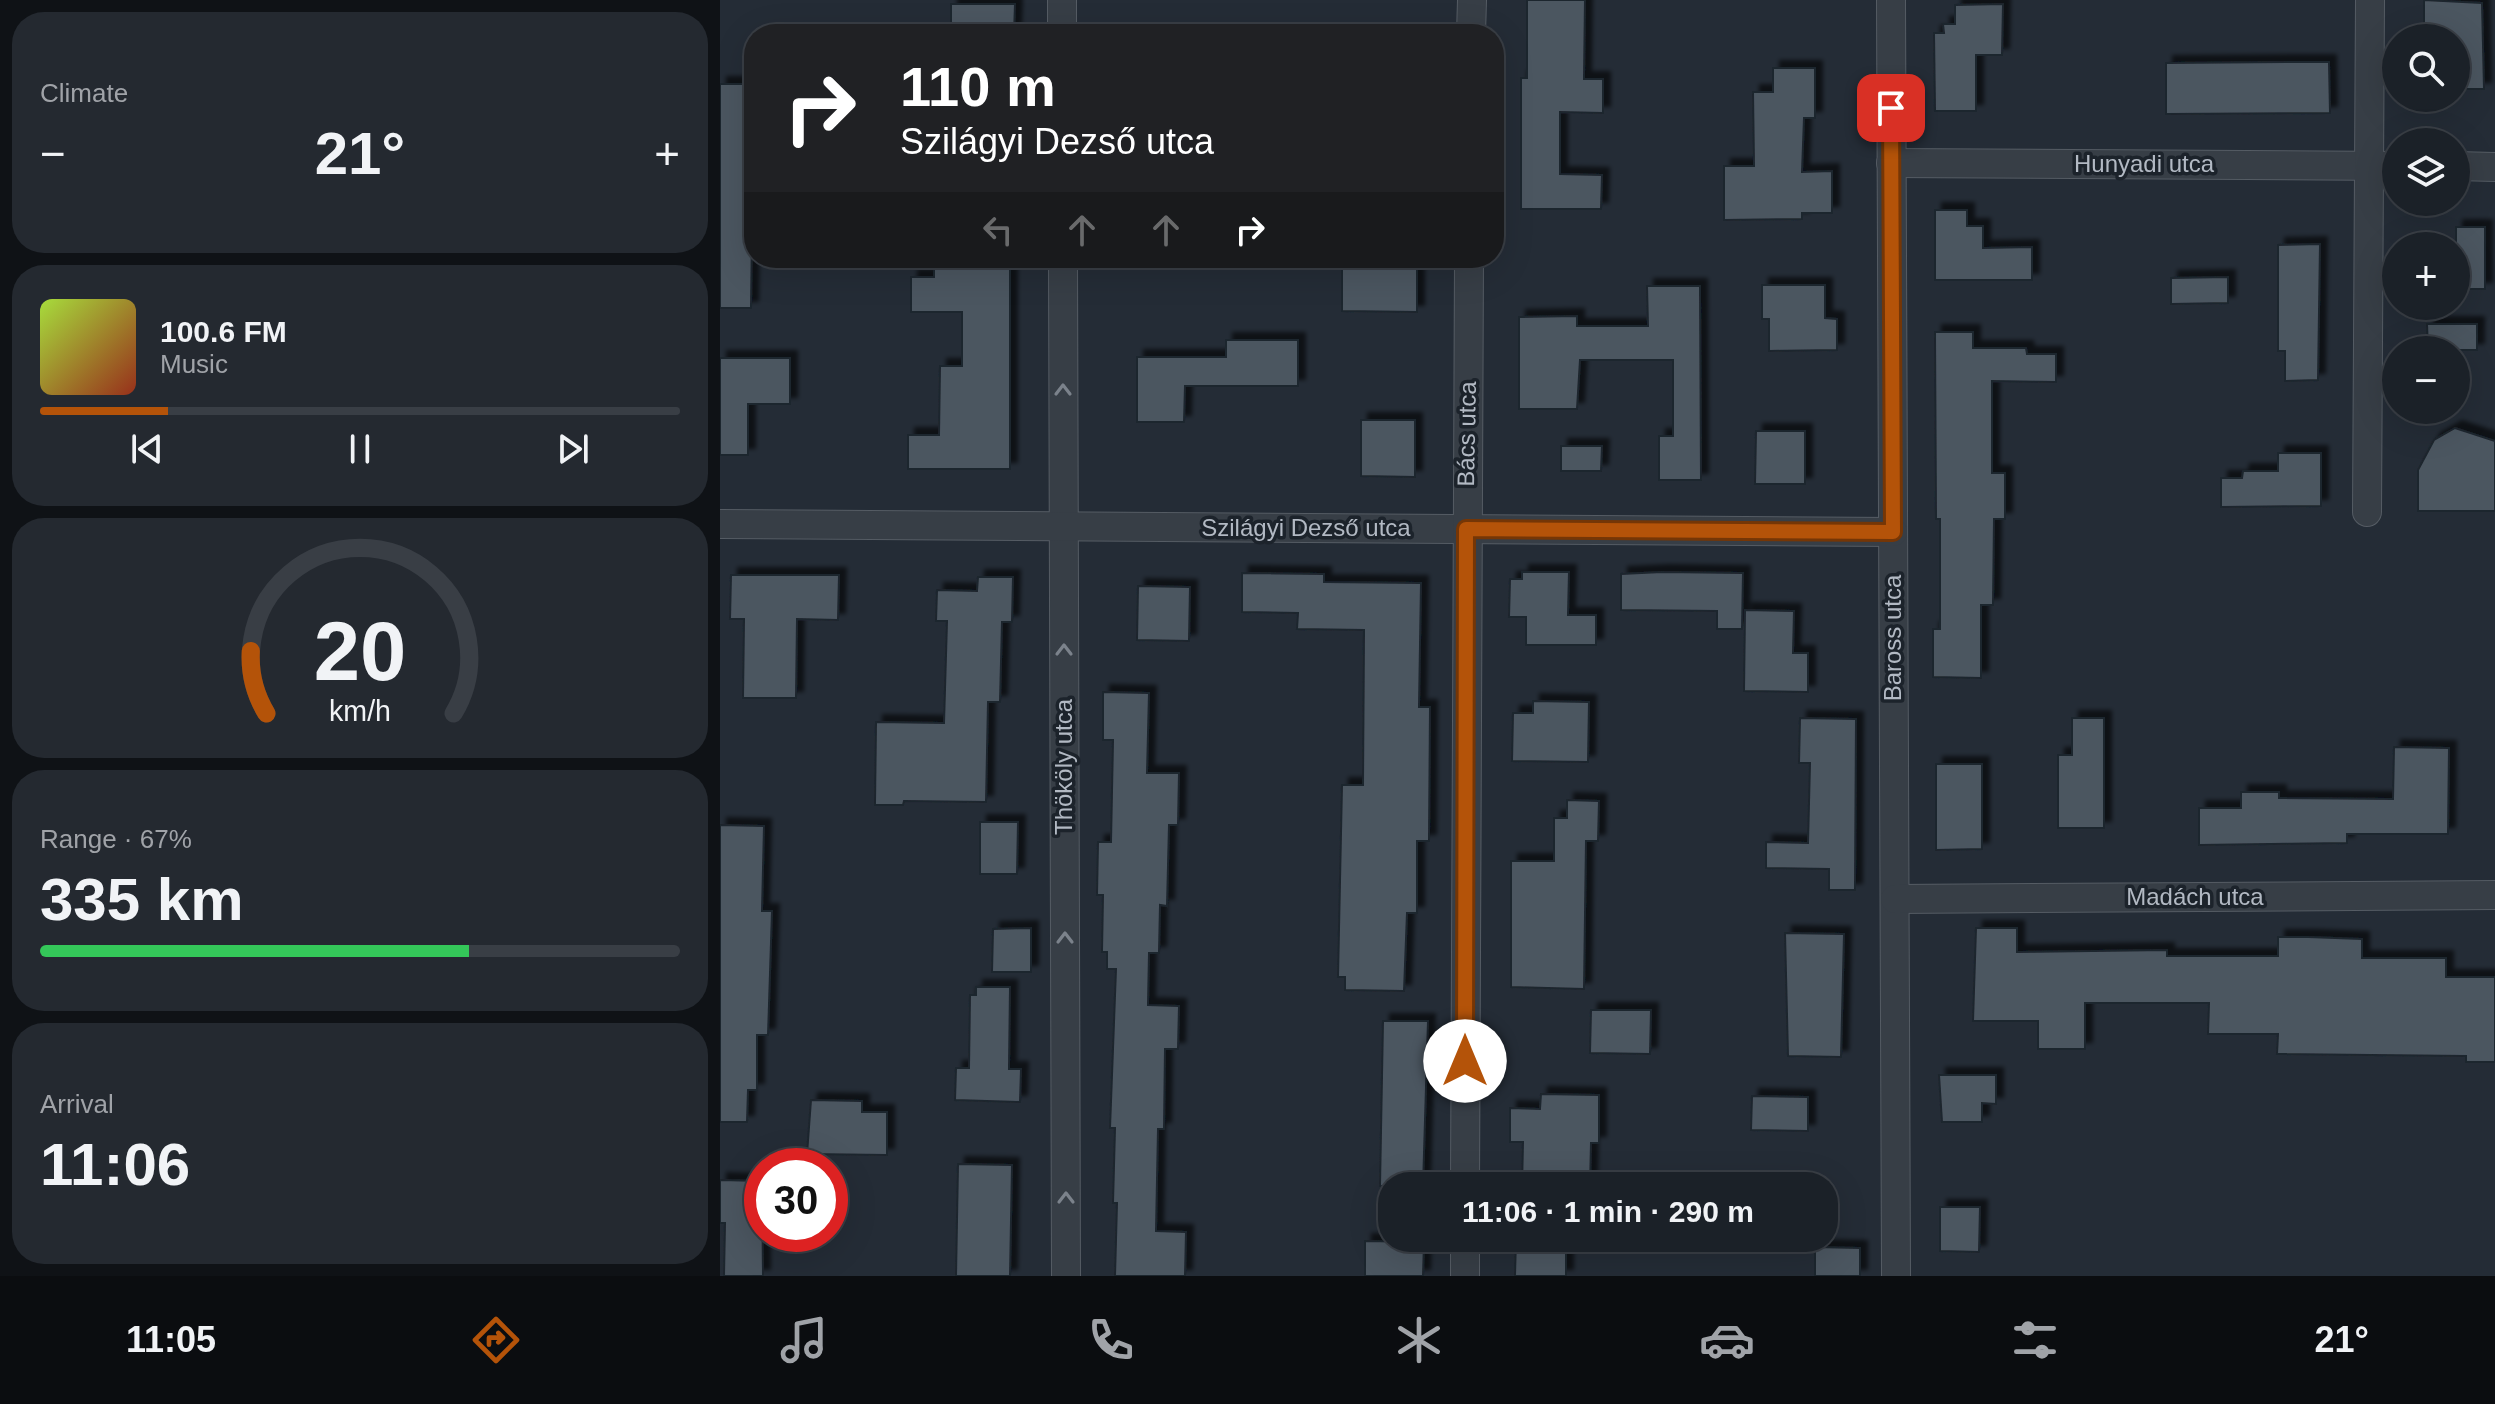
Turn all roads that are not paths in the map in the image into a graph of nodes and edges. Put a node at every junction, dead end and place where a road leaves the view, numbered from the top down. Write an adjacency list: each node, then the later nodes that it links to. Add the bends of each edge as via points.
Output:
1 (1062, 0): 5 (street)
2 (1472, 0): 6 (street)
3 (1891, 0): 8 (street, Baross utca)
4 (2370, 0): 7 (street)
5 (1062, 24)
6 (1471, 24)
7 (2382, 153)
8 (1891, 163): 9 (street, Hunyadi utca); 19 (street, Baross utca)
9 (2382, 166)
10 (2470, 166): 11 (street)
11 (2495, 167)
12 (2382, 188): 15 (street)
13 (1063, 268): 17 (street, Thököly utca, one-way to 13)
14 (1469, 268): 18 (street, Bács utca)
15 (2367, 512)
16 (720, 524): 17 (street, Szilágyi Dezső utca)
17 (1064, 527): 18 (street, Szilágyi Dezső utca); 24 (street, Thököly utca, one-way to 17)
18 (1466, 529): 19 (street, Szilágyi Dezső utca); 22 (street, Bács utca)
19 (1893, 532): 21 (street, Baross utca)
20 (2495, 895): 21 (street, Madách utca)
21 (1895, 899): 26 (street, Baross utca)
22 (1465, 1172)
23 (1465, 1252): 25 (street)
24 (1066, 1276)
25 (1465, 1276)
26 (1896, 1276)

